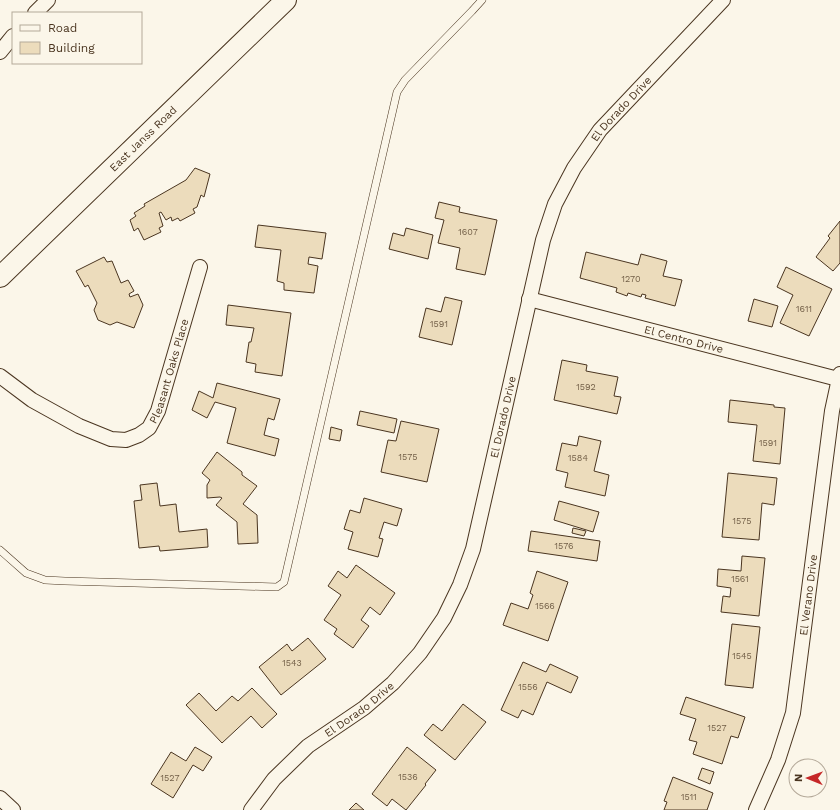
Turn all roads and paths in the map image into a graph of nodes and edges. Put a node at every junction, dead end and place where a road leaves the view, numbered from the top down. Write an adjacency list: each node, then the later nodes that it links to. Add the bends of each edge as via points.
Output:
1 (48, 0): 5 (street)
2 (286, 0): 9 (main road, East Janss Road)
3 (482, 0): 13 (lane, via 405,80 397,92 284,582 276,587 45,580 26,573)
4 (723, 0): 10 (street, El Dorado Drive, via 600,130 574,168 556,204 543,240)
5 (36, 12)
6 (12, 37): 7 (street)
7 (0, 52)
8 (200, 267): 11 (street, Pleasant Oaks Place, via 158,411 149,428 139,435 126,440 110,439 79,426 32,400)
9 (0, 277)
10 (530, 299): 12 (street, El Centro Drive); 14 (street, El Dorado Drive, via 473,549 444,618 420,653 393,683 364,708 308,746 274,779)
11 (0, 376)
12 (839, 377): 15 (street, El Verano Drive, via 832,411 793,713 778,760)
13 (0, 550)
14 (251, 810)
15 (756, 810)

